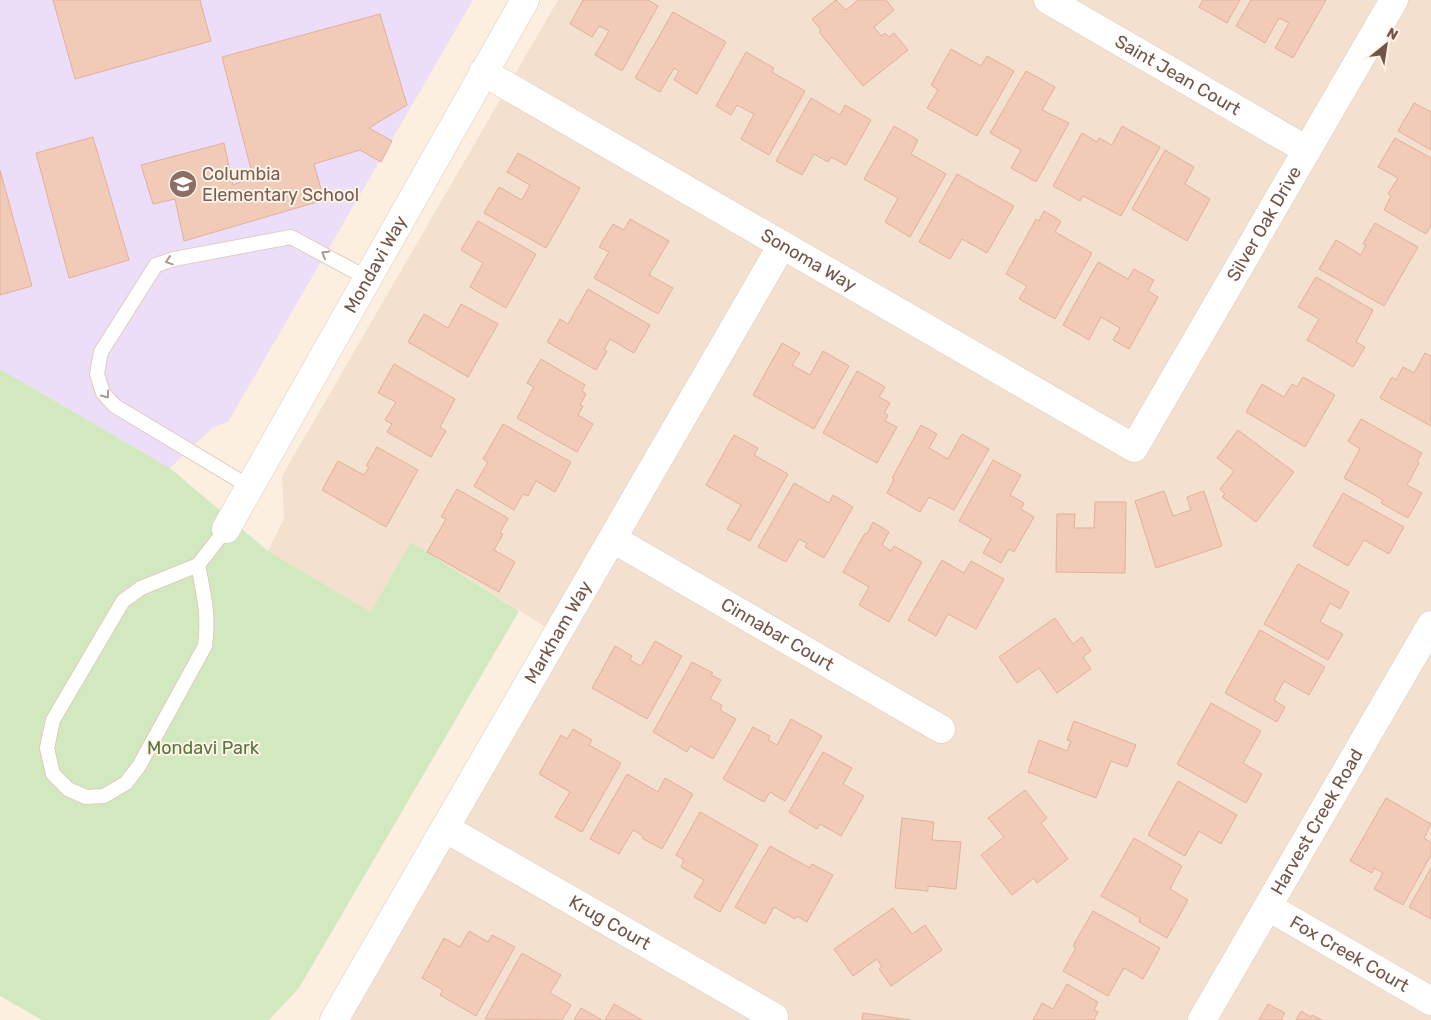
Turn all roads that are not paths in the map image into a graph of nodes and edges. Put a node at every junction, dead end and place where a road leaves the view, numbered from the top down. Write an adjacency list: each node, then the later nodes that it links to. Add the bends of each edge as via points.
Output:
1 (525, 0): 4 (street, Mondavi Way)
2 (1048, 0): 5 (street, Saint Jean Court)
3 (1394, 0): 5 (street, Silver Oak Drive)
4 (483, 72): 6 (street, Sonoma Way); 7 (street, Mondavi Way)
5 (1307, 150): 8 (street, Silver Oak Drive)
6 (782, 245): 8 (street, Sonoma Way); 11 (street, Markham Way)
7 (367, 278): 9 (street, Mondavi Way); 9 (lane, one-way to 9, via 290,237 174,258 156,265 101,352 97,374 103,393 115,406)
8 (1134, 448)
9 (250, 487): 10 (street, Mondavi Way)
10 (226, 529): 12 (lane)
11 (613, 539): 14 (street, Cinnabar Court); 15 (street, Markham Way)
12 (198, 565): 12 (lane, via 141,588 123,601 53,720 47,748 53,774 68,789 86,797 104,796 126,783 140,766 205,646 207,608)
13 (1431, 625): 16 (street, Harvest Creek Road)
14 (941, 729)
15 (445, 828): 18 (street, Krug Court); 19 (street, Markham Way)
16 (1268, 907): 17 (street, Fox Creek Court); 20 (street, Harvest Creek Road)
17 (1431, 1001)
18 (774, 1017)
19 (334, 1020)
20 (1202, 1020)

